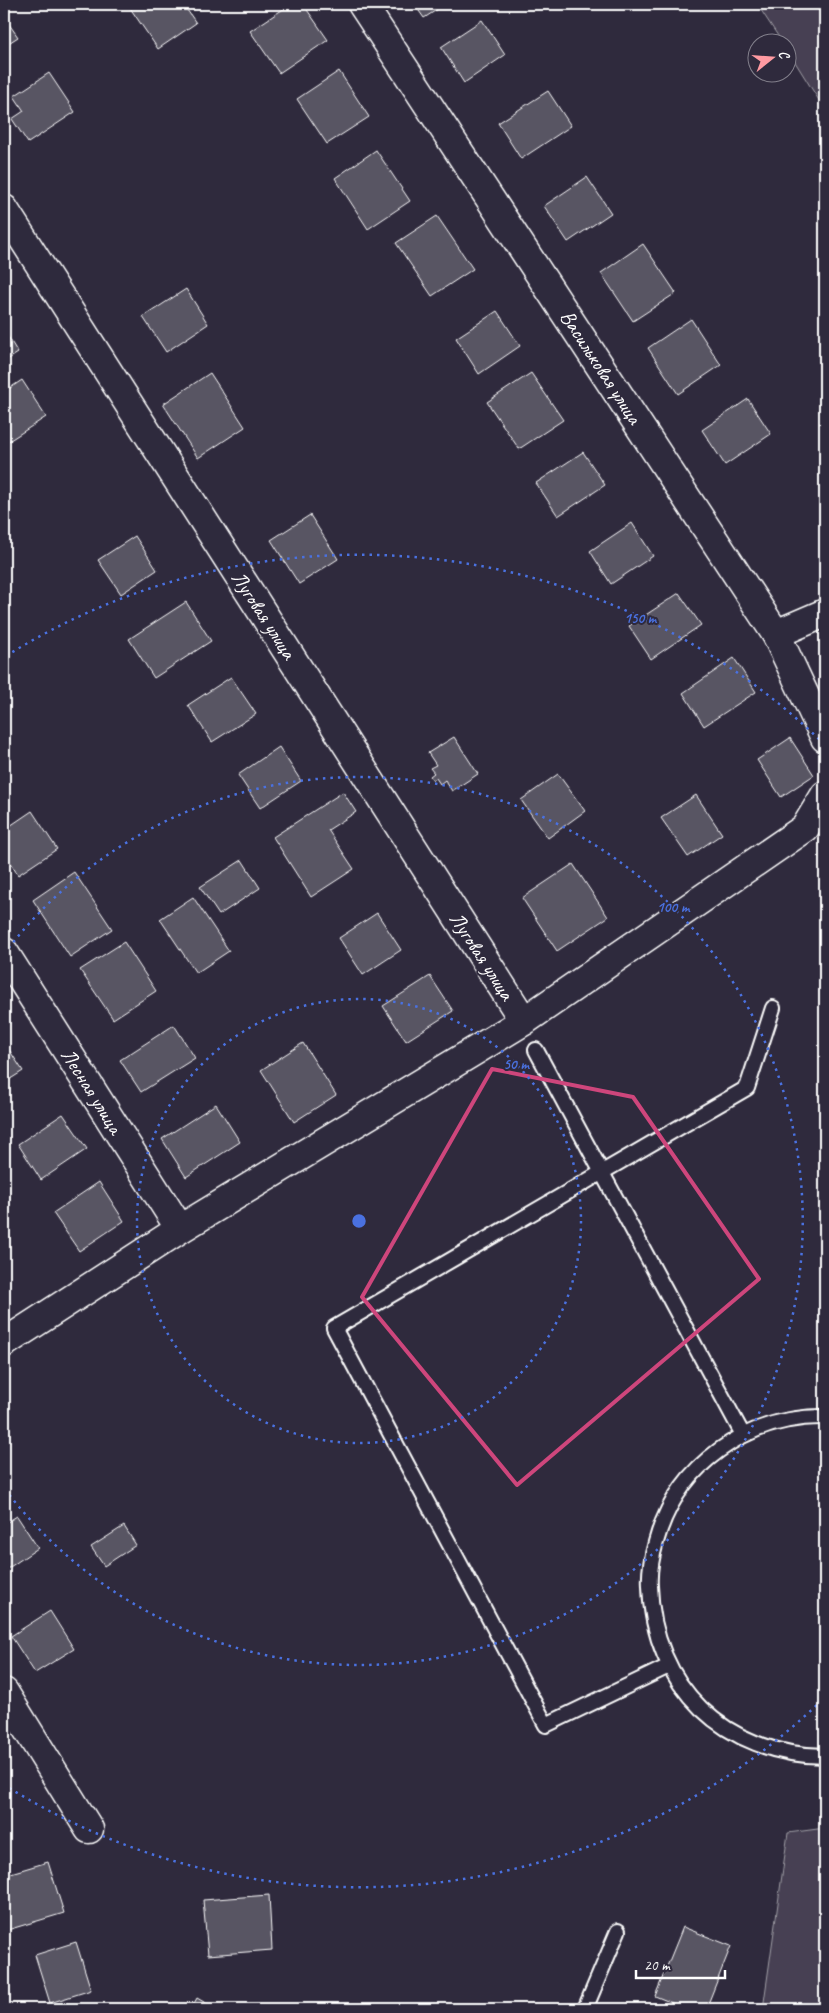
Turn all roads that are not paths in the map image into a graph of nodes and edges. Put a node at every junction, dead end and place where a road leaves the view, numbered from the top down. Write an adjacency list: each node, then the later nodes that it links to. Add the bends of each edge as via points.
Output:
1 (362, 4): 4 (street, Васильковая улица)
2 (4, 209): 9 (street, Луговая улица)
3 (825, 613): 4 (street)
4 (776, 634): 5 (street, Васильковая улица)
5 (825, 738)
6 (825, 795): 9 (street, via 805,828)
7 (4, 952): 12 (street, Лесная улица)
8 (773, 1008): 11 (lane, via 747,1088)
9 (524, 1021): 12 (street)
10 (536, 1050): 11 (lane)
11 (602, 1171): 15 (lane); 16 (lane, via 334,1328 546,1725)
12 (180, 1229): 13 (street)
13 (4, 1343)
14 (825, 1417): 15 (lane, via 780,1421)
15 (744, 1435): 16 (lane, via 706,1460 686,1481 660,1530 652,1557 650,1585 658,1640)
16 (669, 1666): 18 (lane, via 684,1690 725,1728 776,1751)
17 (4, 1692): 19 (street)
18 (825, 1756)
19 (89, 1829)
20 (618, 1931): 21 (lane)
21 (585, 2009)

